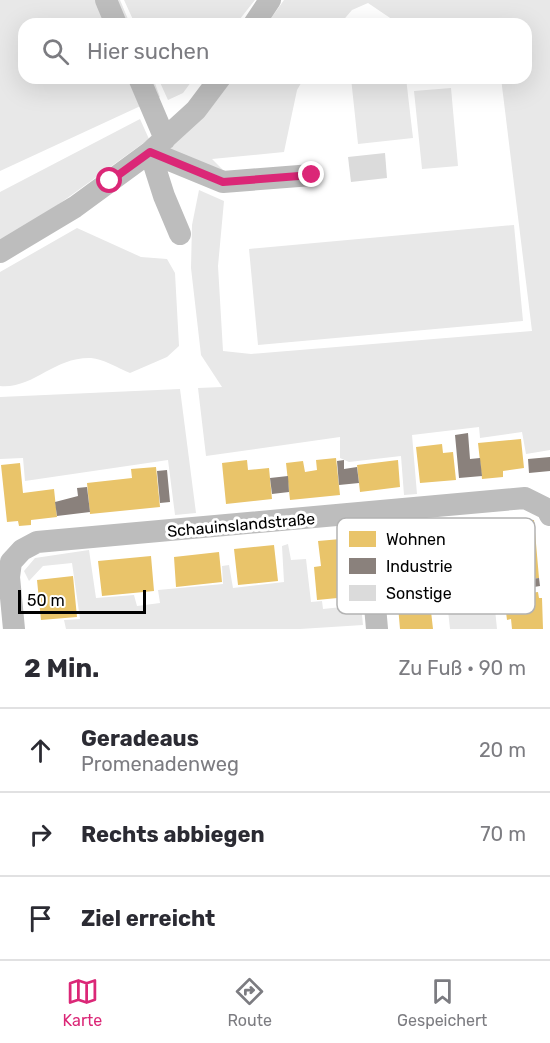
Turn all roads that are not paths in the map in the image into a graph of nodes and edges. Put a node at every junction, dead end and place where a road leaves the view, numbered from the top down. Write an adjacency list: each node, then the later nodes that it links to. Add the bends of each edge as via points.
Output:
1 (105, 0): 3 (street)
2 (270, 0): 4 (street)
3 (113, 18)
4 (258, 18)
5 (141, 84): 7 (street)
6 (216, 84): 7 (street, via 196,110)
7 (158, 145): 8 (street, via 223,182); 9 (street, via 164,196); 10 (street, via 75,207)
8 (312, 175)
9 (180, 234)
10 (0, 252)
11 (549, 512): 12 (street, Schauinslandstraße, via 525,498)
12 (367, 514): 13 (street); 14 (street, Schauinslandstraße, via 37,542)
13 (367, 518)
14 (6, 556): 16 (street)
15 (376, 614): 17 (street)
16 (14, 629)
17 (377, 629)

